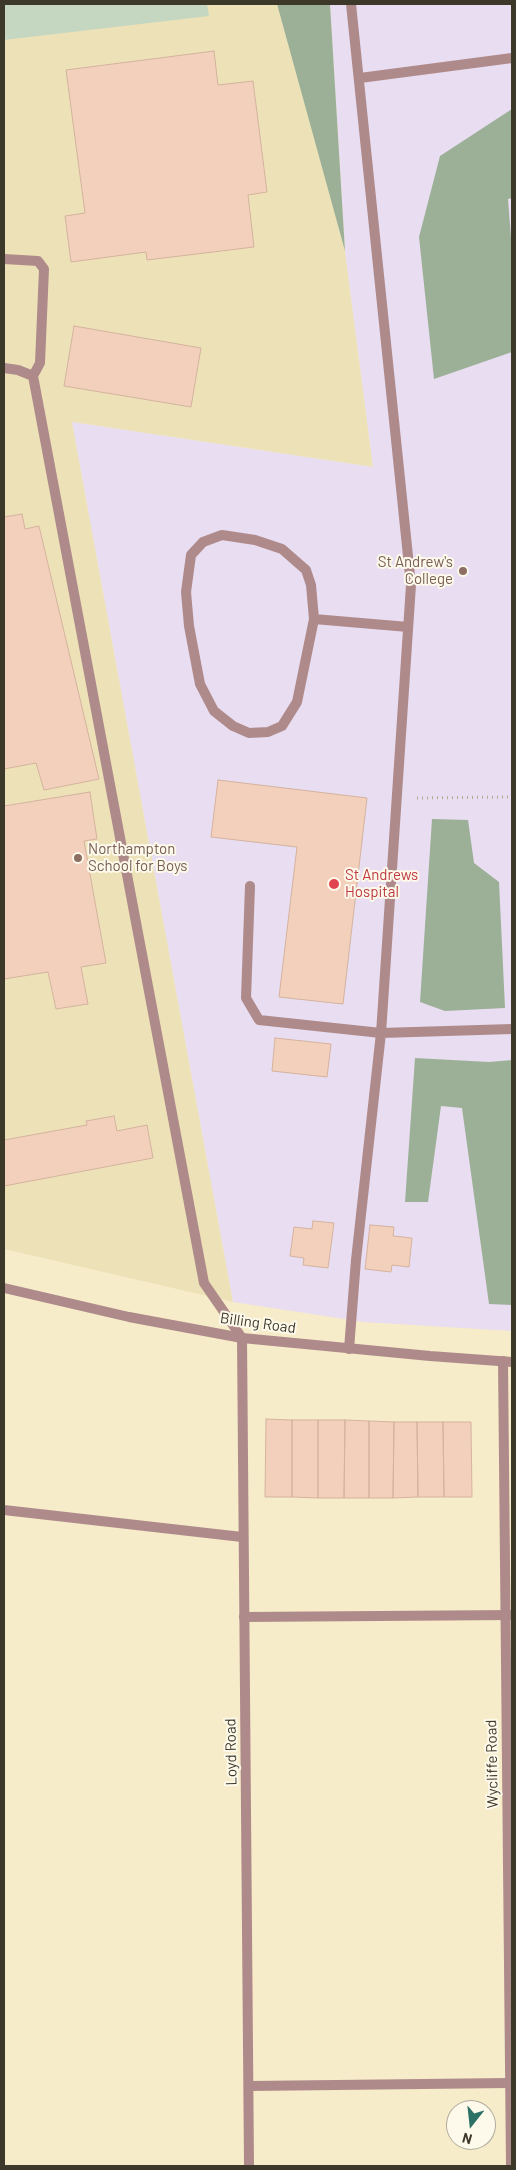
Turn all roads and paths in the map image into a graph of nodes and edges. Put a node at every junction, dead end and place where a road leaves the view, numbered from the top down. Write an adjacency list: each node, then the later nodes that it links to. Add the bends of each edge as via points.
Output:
1 (351, 4): 3 (street)
2 (512, 58): 3 (street)
3 (360, 78): 8 (street, via 411,585)
4 (4, 258): 6 (street, via 38,261 44,269 40,364)
5 (4, 368): 6 (street)
6 (33, 376): 15 (street, via 204,1283)
7 (314, 619): 7 (street, via 297,702 282,726 268,732 249,733 233,726 214,711 200,684 186,592 191,556 204,542 222,535 255,540 282,549 306,570); 8 (street)
8 (408, 627): 9 (street)
9 (397, 798): 10 (path); 13 (street)
10 (512, 798)
11 (250, 886): 13 (street, via 246,998 259,1020)
12 (512, 1029): 13 (street)
13 (381, 1034): 16 (street)
14 (4, 1288): 15 (street, Billing Road, via 129,1317)
15 (242, 1338): 16 (street, Billing Road); 19 (street, Loyd Road)
16 (349, 1349): 17 (street, Billing Road)
17 (508, 1361): 20 (street, Wycliffe Road)
18 (4, 1510): 19 (street)
19 (242, 1536): 21 (street, Loyd Road)
20 (509, 1616): 21 (street); 22 (street, Wycliffe Road)
21 (244, 1617): 23 (street, Loyd Road)
22 (510, 2083): 23 (street); 25 (street, Wycliffe Road)
23 (249, 2086): 24 (street, Loyd Road)
24 (249, 2166)
25 (511, 2166)

